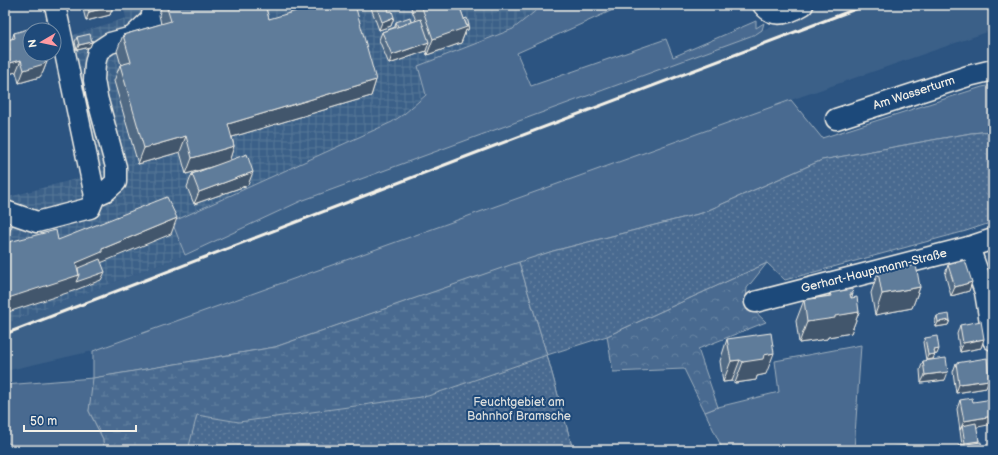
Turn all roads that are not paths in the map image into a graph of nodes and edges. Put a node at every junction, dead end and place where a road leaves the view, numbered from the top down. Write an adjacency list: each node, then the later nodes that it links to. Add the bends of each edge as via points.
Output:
1 (55, 5): 7 (street)
2 (154, 5): 7 (street, via 150,19 132,37 110,43 98,51 94,80 116,167 116,182)
3 (763, 5): 4 (street, via 767,10 777,14 790,12)
4 (803, 5)
5 (993, 70): 6 (street, Am Wasserturm)
6 (836, 119)
7 (95, 196): 8 (street, via 90,208 38,222)
8 (5, 211)
9 (993, 239): 10 (street, Gerhart-Hauptmann-Straße)
10 (969, 247): 11 (street, Gerhart-Hauptmann-Straße); 12 (street, via 985,292)
11 (755, 302)
12 (993, 340)

